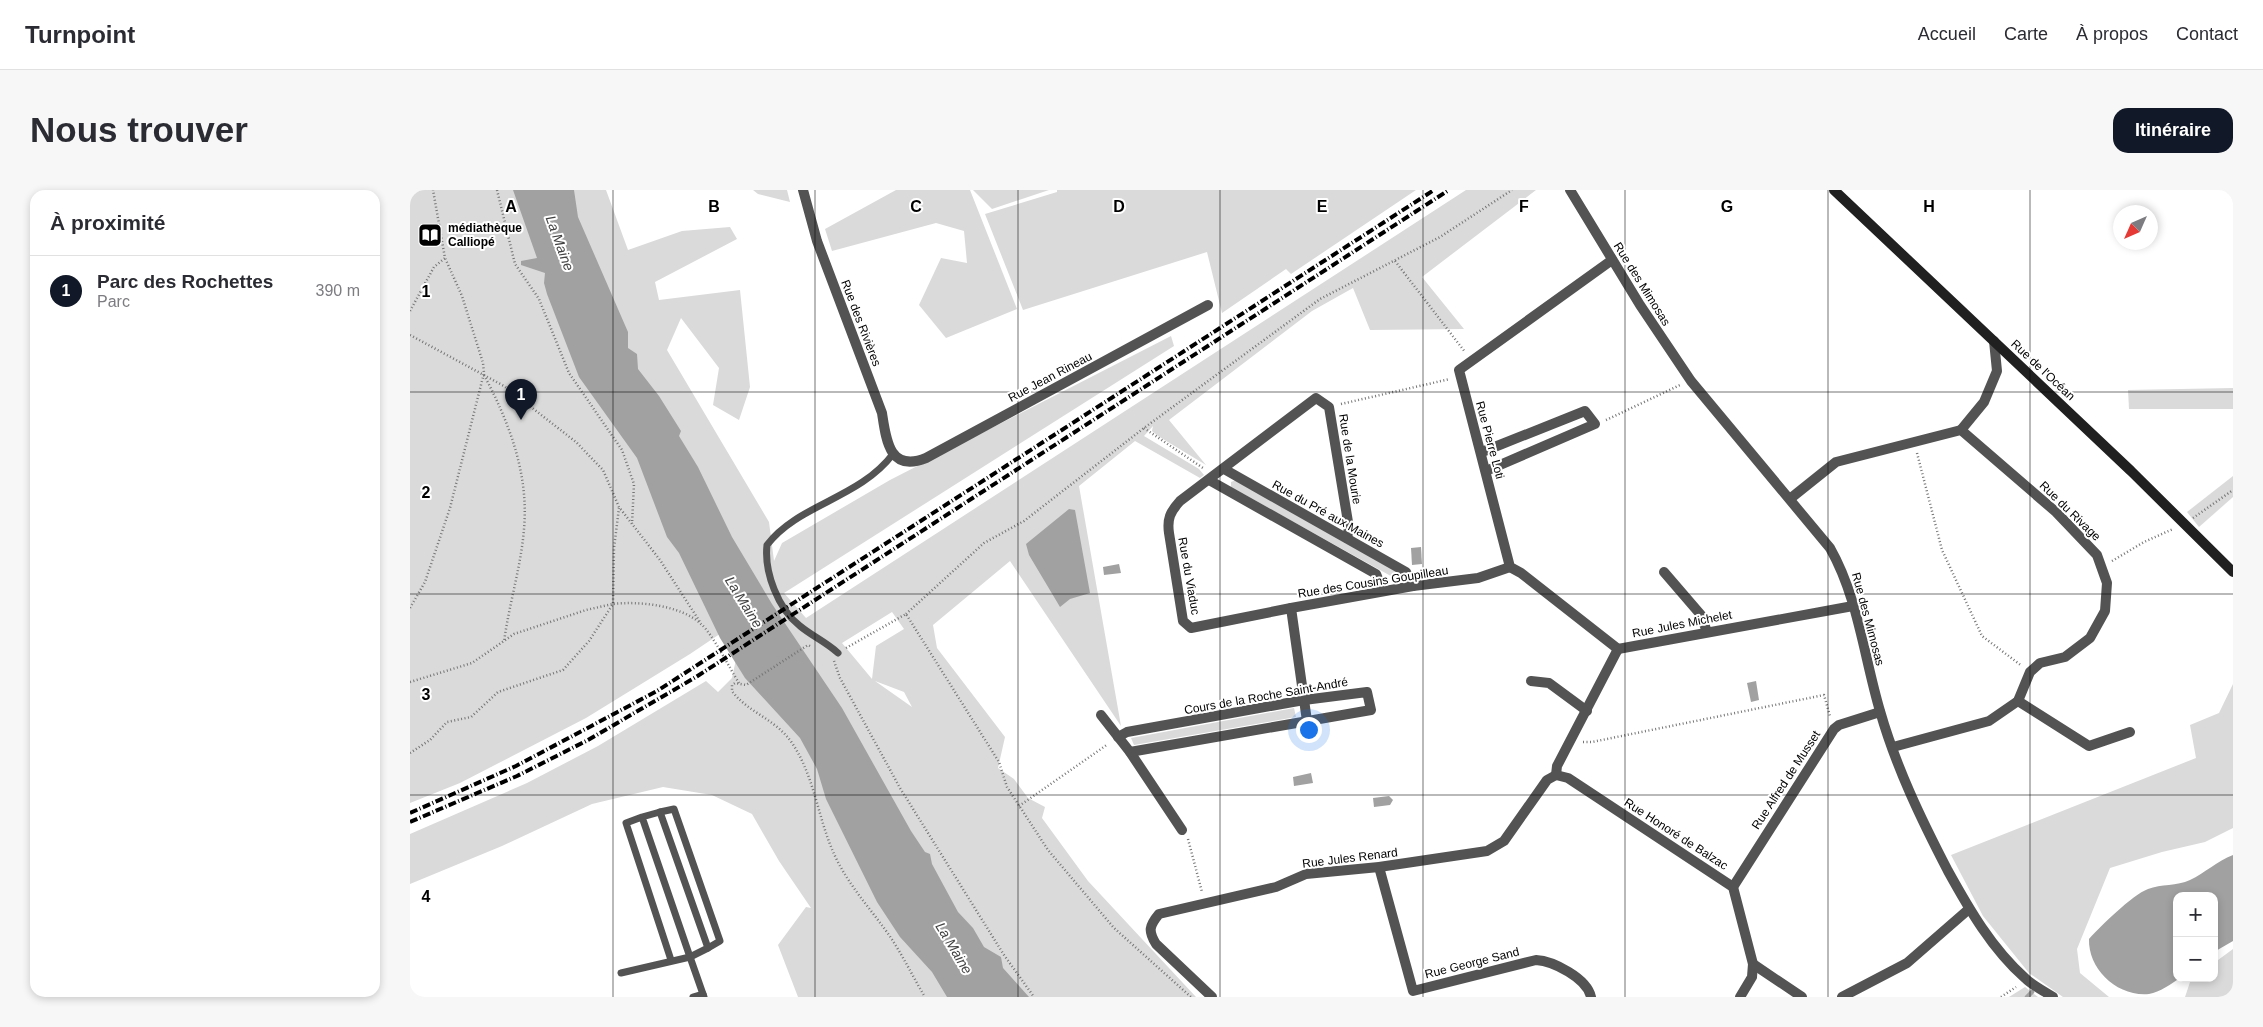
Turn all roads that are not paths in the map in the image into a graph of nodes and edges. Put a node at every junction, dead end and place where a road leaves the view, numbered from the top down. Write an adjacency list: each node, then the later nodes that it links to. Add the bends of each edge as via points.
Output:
1 (803, 190): 9 (street, Rue des Rivières, via 816,242 882,413 886,442)
2 (1570, 190): 4 (street, Rue des Mimosas)
3 (1834, 190): 6 (main road, Rue de l'Océan)
4 (1612, 260): 8 (street, Rue Pierre Loti, via 1459,370); 13 (street, Rue des Mimosas, via 1691,380)
5 (1208, 305): 9 (street, Rue Jean Rineau, via 916,463)
6 (1994, 341): 7 (street, via 1997,371 1984,402); 16 (main road, Rue de l'Océan)
7 (1961, 430): 13 (street, via 1836,462); 27 (street, Rue du Rivage, via 2056,512 2097,555 2107,583 2105,611 2090,638 2065,657 2040,664 2030,672)
8 (1482, 452): 11 (street, Rue Pierre Loti); 11 (street, via 1585,411 1595,424)
9 (898, 457): 24 (lane, via 866,482 789,524 767,545 768,567 783,607 798,625)
10 (1224, 469): 12 (street, Rue de la Mourie); 14 (street, Rue du Pré aux Maines); 14 (street, Rue de la Mourie, via 1316,398 1329,407 1349,528)
11 (1486, 471): 15 (street, Rue Pierre Loti)
12 (1212, 478): 19 (street, via 1376,574); 21 (street, Rue du Viaduc, via 1180,501 1167,521 1184,621 1191,628)
13 (1791, 498): 20 (street, Rue des Mimosas, via 1830,548 1846,579)
14 (1347, 538): 18 (street, Rue du Pré aux Maines, via 1406,572)
15 (1510, 567): 18 (street, Rue des Cousins Goupilleau, via 1478,578); 23 (street)
16 (2233, 571)
17 (1664, 572): 22 (street, via 1701,614)
18 (1413, 586): 19 (street, Rue des Cousins Goupilleau)
19 (1383, 591): 21 (street, Rue des Cousins Goupilleau)
20 (1853, 606): 22 (street, Rue Jules Michelet); 29 (street, Rue des Mimosas)
21 (1291, 608): 26 (street, Rue des Cousins Goupilleau)
22 (1707, 632): 23 (street, Rue Jules Michelet)
23 (1618, 649): 28 (street, Rue Jules Michelet)
24 (838, 653)
25 (1532, 681): 28 (street, via 1549,683)
26 (1304, 700): 31 (street, Rue des Cousins Goupilleau); 31 (street, Cours de la Roche Saint-André, via 1367,692 1371,710); 33 (street, Cours de la Roche Saint-André, via 1127,732)
27 (2018, 701): 32 (street, via 2089,746); 35 (street, via 1990,721)
28 (1588, 711): 34 (street, Rue Jules Michelet)
29 (1880, 712): 35 (street, Rue des Mimosas); 42 (street, Rue Alfred de Musset, via 1834,729)
30 (1101, 715): 33 (street)
31 (1307, 721): 36 (street, Cours de la Roche Saint-André)
32 (2130, 732)
33 (1118, 737): 36 (street)
34 (1572, 741): 37 (street, Rue Jules Renard, via 1557,766)
35 (1893, 748): 43 (street, Rue des Mimosas, via 1922,822)
36 (1130, 752): 40 (street)
37 (1556, 775): 41 (street, Rue Jules Renard, via 1547,780 1504,841 1487,851); 42 (street, Rue Honoré de Balzac, via 1568,778)
38 (660, 812): 39 (lane); 44 (lane); 44 (lane, via 674,809 720,940)
39 (642, 817): 45 (lane); 46 (lane, via 626,824)
40 (1182, 830)
41 (1379, 867): 51 (street, Rue Jules Renard, via 1306,874 1276,887 1159,914 1150,924 1149,933 1156,944); 52 (street, Rue George Sand, via 1412,991 1536,960 1550,961 1558,966 1583,983)
42 (1733, 887): 47 (street, Rue Honoré de Balzac)
43 (1969, 909): 55 (street, via 1907,963); 56 (street, Rue des Mimosas, via 2000,953 2025,979)
44 (708, 948): 45 (lane)
45 (690, 957): 46 (lane); 49 (lane)
46 (671, 960): 48 (lane)
47 (1753, 964): 53 (street, via 1752,977); 54 (street)
48 (621, 973)
49 (703, 995): 50 (lane)
50 (693, 997)
51 (1212, 997)
52 (1592, 997)
53 (1740, 997)
54 (1802, 997)
55 (1842, 997)
56 (2053, 997)

